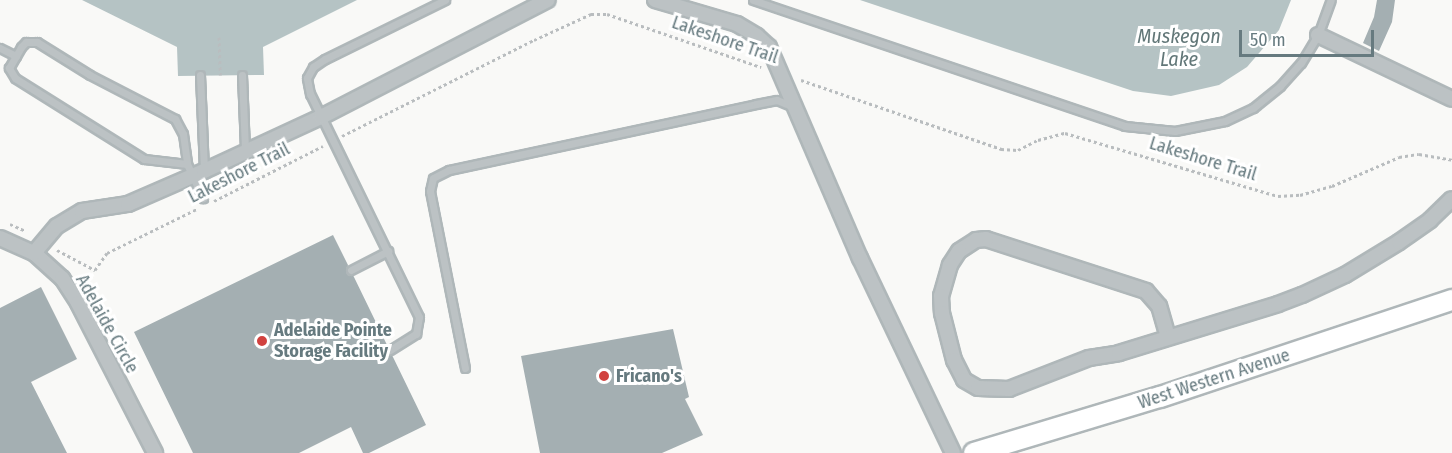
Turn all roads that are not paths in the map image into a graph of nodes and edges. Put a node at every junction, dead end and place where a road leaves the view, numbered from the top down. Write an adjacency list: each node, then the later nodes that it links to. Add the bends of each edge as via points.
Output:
1 (445, 0): 13 (lane, via 313,67 307,83)
2 (547, 0): 13 (street)
3 (654, 0): 12 (street, via 748,30 769,47)
4 (753, 0): 6 (lane, via 1125,126 1175,131 1225,121 1253,108 1301,63)
5 (1331, 0): 6 (lane)
6 (1318, 35): 11 (street)
7 (0, 48): 8 (lane)
8 (16, 56): 15 (lane, via 9,68 15,78 144,159); 15 (lane, via 26,42 37,42 90,75 167,113 181,126)
9 (200, 75): 15 (lane)
10 (242, 75): 14 (lane)
11 (1452, 99)
12 (796, 109): 25 (lane, via 784,102 771,101 449,170 433,178 429,191); 27 (street, via 860,258)
13 (321, 117): 14 (street); 19 (lane)
14 (245, 152): 15 (street)
15 (194, 170): 16 (lane); 20 (street, via 128,204 82,211 64,221)
16 (203, 198)
17 (1452, 199): 23 (street, via 1418,229 1326,284 1278,304)
18 (0, 238): 20 (street, Adelaide Circle)
19 (388, 251): 21 (lane); 24 (lane, via 420,323 413,338)
20 (34, 253): 26 (street, Adelaide Circle, via 52,267 70,291)
21 (351, 270)
22 (1452, 300): 28 (street, West Western Avenue, via 1160,397)
23 (1168, 337): 23 (street, via 1159,306 1146,291 986,239 976,240 959,251 950,265 941,296 957,369 964,380 978,388 1009,389 1089,358)
24 (390, 350)
25 (465, 368)
26 (154, 453)
27 (953, 453)
28 (974, 453)

